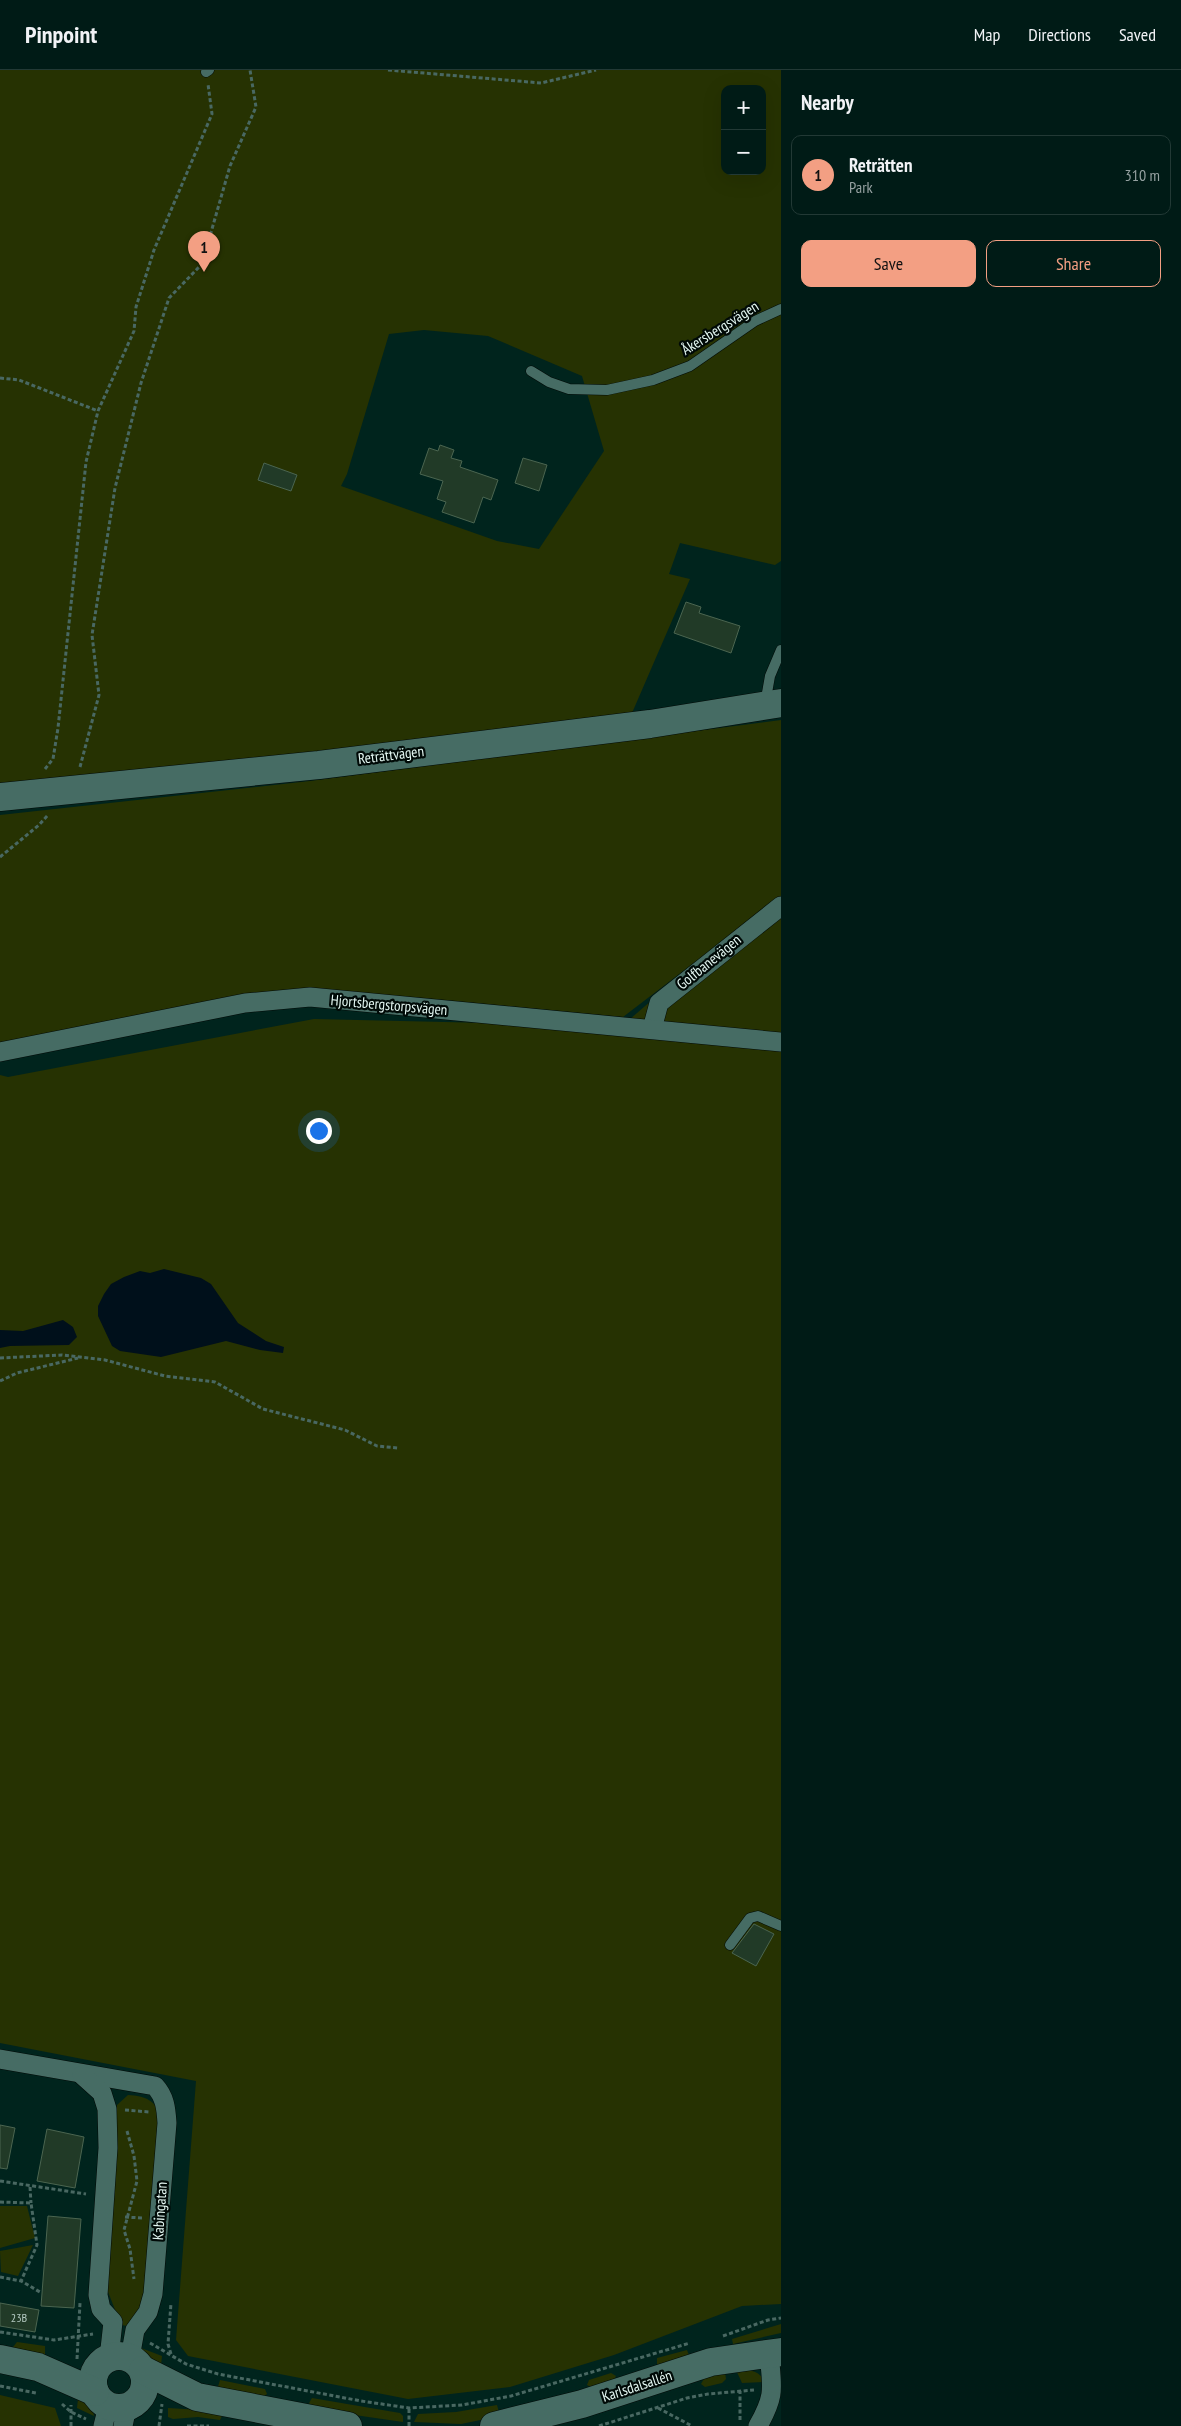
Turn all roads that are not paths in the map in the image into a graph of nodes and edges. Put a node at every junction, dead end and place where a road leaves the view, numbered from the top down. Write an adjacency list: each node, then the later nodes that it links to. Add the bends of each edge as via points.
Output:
1 (781, 309): 2 (lane, Åkersbergsvägen, via 755,321 690,366 653,380 607,390 570,389)
2 (531, 371)
3 (781, 650): 4 (lane, via 770,676)
4 (773, 704): 5 (street, Reträttvägen, via 650,724 319,765)
5 (0, 797)
6 (781, 906): 7 (street, Golfbanevägen, via 658,1003)
7 (652, 1029): 8 (street, Hjortsbergstorpsvägen); 9 (street, Hjortsbergstorpsvägen, via 302,998 245,1003)
8 (781, 1042)
9 (0, 1052)
10 (781, 1926): 11 (lane, via 758,1916 750,1918)
11 (730, 1945)
12 (0, 2059): 13 (street)
13 (82, 2075): 14 (street, Kabingatan); 15 (street)
14 (131, 2082): 15 (street, via 114,2095); 17 (street, Kabingatan, via 155,2086 165,2103 167,2123 152,2300)
15 (116, 2110): 17 (street, via 108,2148 98,2294 102,2309 113,2322)
16 (775, 2352): 23 (street, Karlsdalsallén, via 711,2362 582,2404); 24 (street, via 768,2408)
17 (122, 2353): 19 (street); 20 (street); 21 (street, via 94,2377); 21 (street, via 146,2385)
18 (0, 2359): 19 (street)
19 (38, 2367): 21 (street)
20 (197, 2397): 21 (street); 22 (street)
21 (113, 2411)
22 (348, 2426)
23 (494, 2426)
24 (758, 2426)

